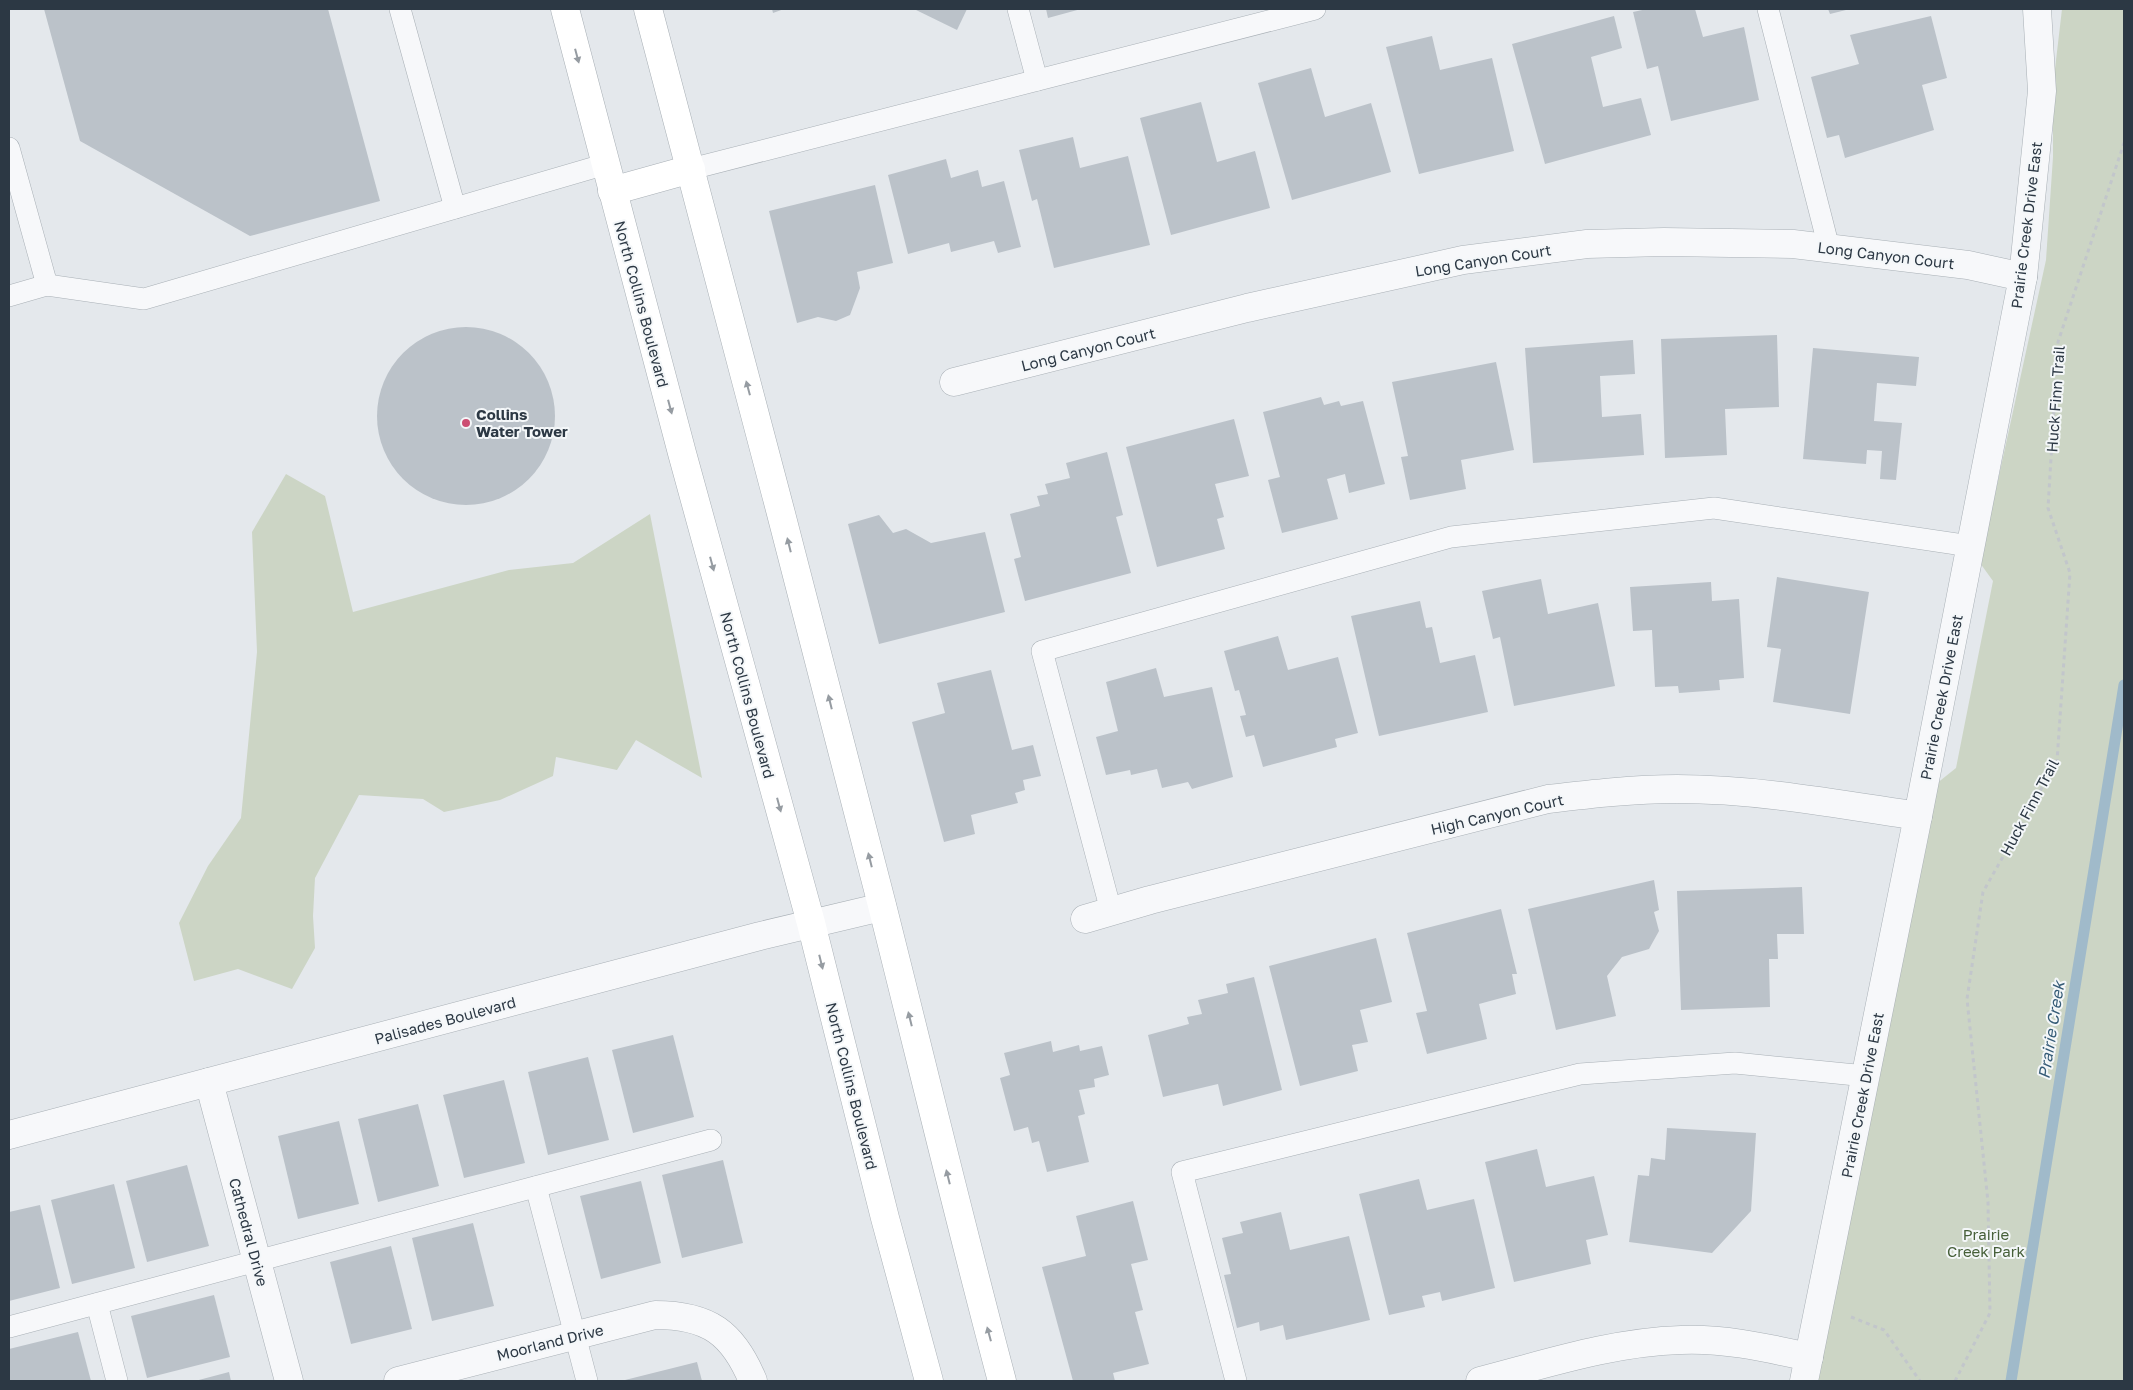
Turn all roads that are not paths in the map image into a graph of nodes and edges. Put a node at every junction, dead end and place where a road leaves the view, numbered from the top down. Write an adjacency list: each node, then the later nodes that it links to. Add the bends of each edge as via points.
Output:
1 (400, 9): 13 (lane)
2 (565, 9): 10 (main road, North Collins Boulevard, one-way to 10)
3 (648, 9): 11 (main road)
4 (1018, 9): 8 (lane)
5 (1315, 9): 8 (lane)
6 (1768, 9): 14 (lane)
7 (2037, 9): 15 (street, Prairie Creek Drive East, via 2042,91)
8 (1037, 80): 11 (lane)
9 (9, 148): 16 (lane)
10 (606, 164): 12 (main road, North Collins Boulevard); 13 (lane)
11 (691, 169): 12 (main road); 21 (main road, one-way to 11)
12 (612, 191): 24 (main road, North Collins Boulevard, one-way to 24)
13 (454, 208): 16 (lane, via 144,300)
14 (1829, 248): 15 (street, Long Canyon Court, via 1968,265); 18 (street, Long Canyon Court, via 1793,244 1588,244 1463,260 1247,308)
15 (2023, 277): 19 (street, Prairie Creek Drive East)
16 (46, 286): 17 (lane)
17 (9, 296)
18 (954, 382)
19 (1970, 546): 20 (street, Prairie Creek Drive East); 22 (lane, via 1714,508 1451,537 1042,651)
20 (1918, 816): 22 (street, High Canyon Court, via 1797,798 1677,789 1548,799); 25 (street, Prairie Creek Drive East)
21 (882, 907): 24 (street, Palisades Boulevard); 41 (main road, one-way to 21, via 955,1206)
22 (1111, 911): 23 (street, High Canyon Court)
23 (1085, 919)
24 (812, 923): 26 (street, Palisades Boulevard); 40 (main road, North Collins Boulevard, one-way to 40)
25 (1866, 1076): 34 (street, Prairie Creek Drive East); 42 (lane, via 1735,1063 1580,1074 1182,1172)
26 (208, 1082): 27 (street, Palisades Boulevard); 30 (street, Cathedral Drive)
27 (9, 1135)
28 (711, 1140): 29 (lane)
29 (536, 1187): 30 (lane); 33 (lane)
30 (256, 1261): 31 (lane); 36 (street, Cathedral Drive)
31 (97, 1304): 32 (lane); 35 (lane)
32 (9, 1326)
33 (575, 1336): 37 (street, Moorland Drive); 38 (lane); 39 (street, Moorland Drive, via 656,1316 678,1315 703,1322 726,1335 744,1359)
34 (1807, 1369): 43 (street, via 1738,1342 1683,1339 1645,1342 1584,1354)
35 (117, 1381)
36 (289, 1381)
37 (398, 1381)
38 (587, 1381)
39 (753, 1381)
40 (929, 1381)
41 (1002, 1381)
42 (1236, 1381)
43 (1480, 1381)

